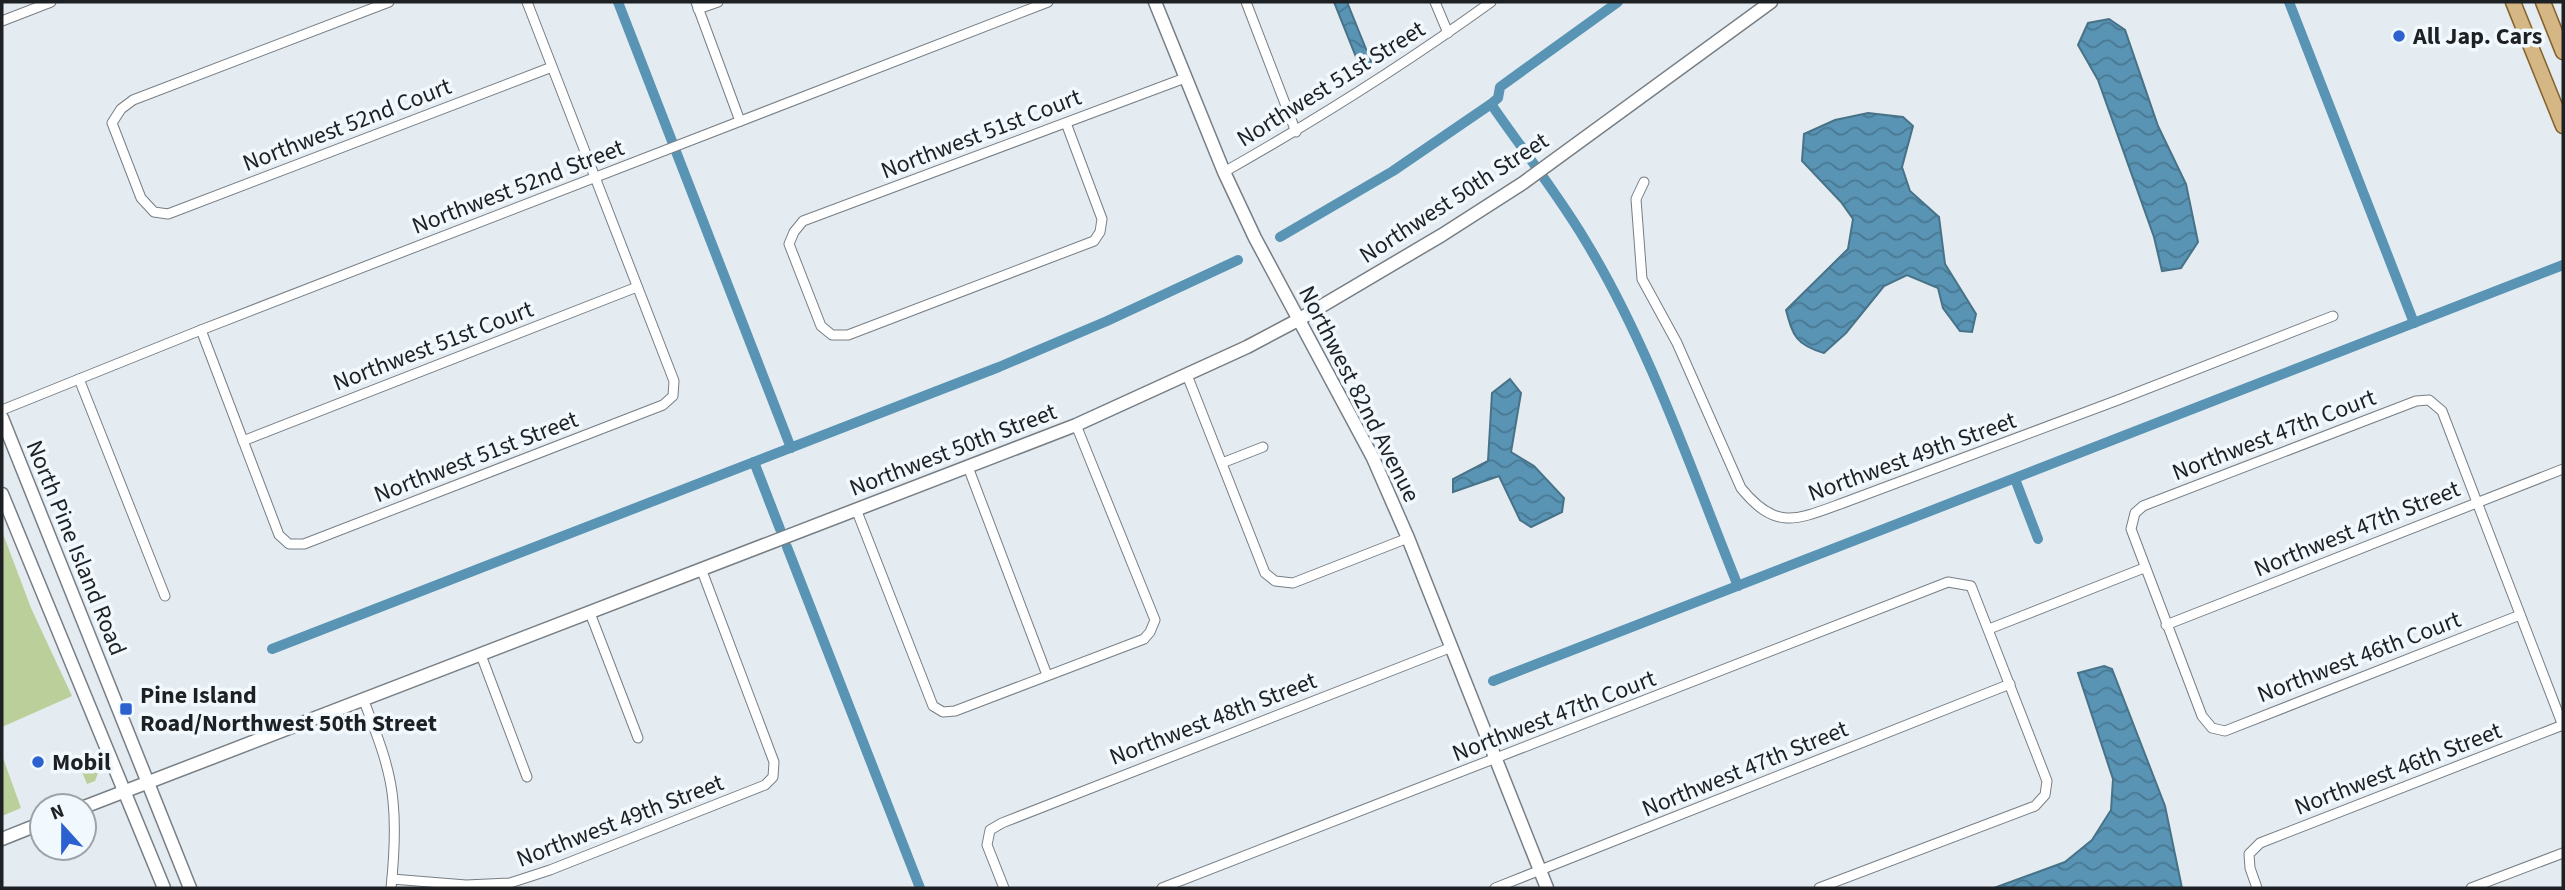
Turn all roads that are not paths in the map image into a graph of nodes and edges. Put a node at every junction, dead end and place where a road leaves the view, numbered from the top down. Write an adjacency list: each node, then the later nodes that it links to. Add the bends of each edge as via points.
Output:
1 (51, 2): 14 (street)
2 (389, 2): 17 (street, Northwest 52nd Court, via 133,100 121,109 112,122 141,198 154,212 168,214)
3 (527, 2): 17 (street)
4 (718, 2): 13 (street)
5 (1048, 2): 19 (street, Northwest 52nd Street)
6 (1155, 2): 18 (street, Northwest 82nd Avenue)
7 (1246, 2): 22 (street)
8 (1435, 2): 15 (street)
9 (1490, 2): 15 (street, Northwest 51st Street)
10 (1770, 2): 28 (street, Northwest 50th Street, via 1531,177)
11 (2512, 2): 21 (main road)
12 (2543, 2): 16 (main road)
13 (697, 6): 19 (street)
14 (2, 21)
15 (1448, 33): 22 (street, Northwest 51st Street)
16 (2563, 52)
17 (552, 68): 24 (street)
18 (1185, 78): 20 (street, Northwest 51st Court); 23 (street, Northwest 82nd Avenue)
19 (740, 121): 24 (street, Northwest 52nd Street)
20 (1066, 123): 20 (street, Northwest 51st Court, via 803,221 789,244 821,326 832,335 848,335 1094,241 1102,219)
21 (2563, 126)
22 (1296, 132): 23 (street, Northwest 51st Street)
23 (1224, 172): 28 (street, Northwest 82nd Avenue)
24 (596, 178): 26 (street); 29 (street, Northwest 52nd Street)
25 (1644, 182): 27 (street, Northwest 49th Street, via 1636,199 1642,279 1677,343 1741,488 1755,506 1777,518 1804,517 1830,508)
26 (637, 287): 35 (street, Northwest 51st Court); 35 (street, Northwest 51st Street, via 674,381 673,396 663,405 304,544 289,544 279,535)
27 (2333, 316)
28 (1298, 320): 30 (street, Northwest 50th Street); 43 (street, Northwest 82nd Avenue, via 1373,458)
29 (201, 330): 31 (street, Northwest 52nd Street); 35 (street)
30 (1187, 375): 34 (street, Northwest 50th Street); 37 (street)
31 (79, 379): 32 (street, Northwest 52nd Street); 46 (street)
32 (2, 410)
33 (2, 418): 60 (street, North Pine Island Road)
34 (1076, 425): 38 (street, Northwest 50th Street); 53 (street, via 1155,620 1144,639)
35 (243, 441)
36 (1263, 447): 37 (street)
37 (1222, 463): 43 (street, via 1265,573 1275,581 1293,583)
38 (968, 467): 42 (street, Northwest 50th Street); 53 (street)
39 (2563, 469): 41 (street, Northwest 47th Street)
40 (2, 494): 61 (street, North Pine Island Road)
41 (2476, 502): 44 (street, Northwest 47th Court, via 2442,411 2429,400 2416,401 2143,506 2135,513 2131,529); 48 (street); 49 (street, Northwest 47th Street)
42 (856, 509): 45 (street, Northwest 50th Street); 53 (street, via 933,706 943,712 955,711)
43 (1408, 538): 51 (street, Northwest 82nd Avenue)
44 (2144, 568): 49 (street); 50 (street)
45 (702, 571): 47 (street, Northwest 50th Street); 67 (street, Northwest 49th Street, via 774,762 773,777 765,785 510,883)
46 (165, 596)
47 (590, 613): 52 (street, Northwest 50th Street); 57 (street)
48 (2520, 615): 49 (street, Northwest 46th Court, via 2225,731 2212,728 2202,716); 56 (street)
49 (2166, 625)
50 (1989, 629): 54 (street); 58 (street, Northwest 47th Court, via 1971,586 1948,582)
51 (1452, 647): 58 (street, Northwest 82nd Avenue); 70 (street, Northwest 48th Street, via 1002,823 990,830 987,845)
52 (481, 655): 55 (street, Northwest 50th Street); 59 (street)
53 (1047, 675)
54 (2010, 684): 66 (street, Northwest 47th Street); 74 (street, via 2047,781 2045,795 2035,806)
55 (364, 701): 60 (street, Northwest 50th Street); 67 (street, via 393,800)
56 (2563, 726): 75 (street, Northwest 46th Street, via 2260,843 2249,854)
57 (638, 738)
58 (1496, 760): 66 (street, Northwest 82nd Avenue); 71 (street, Northwest 47th Court)
59 (527, 777)
60 (147, 782): 61 (street, Northwest 50th Street); 69 (street, North Pine Island Road)
61 (125, 791): 62 (street, Northwest 50th Street); 68 (street, North Pine Island Road)
62 (98, 802)
63 (28, 829): 64 (street)
64 (2, 839)
65 (2563, 853): 76 (street)
66 (1541, 871): 72 (street, Northwest 47th Street); 73 (street, Northwest 82nd Avenue)
67 (391, 883)
68 (164, 888)
69 (190, 888)
70 (1004, 888)
71 (1161, 888)
72 (1495, 888)
73 (1547, 888)
74 (1819, 888)
75 (2257, 888)
76 (2471, 888)

